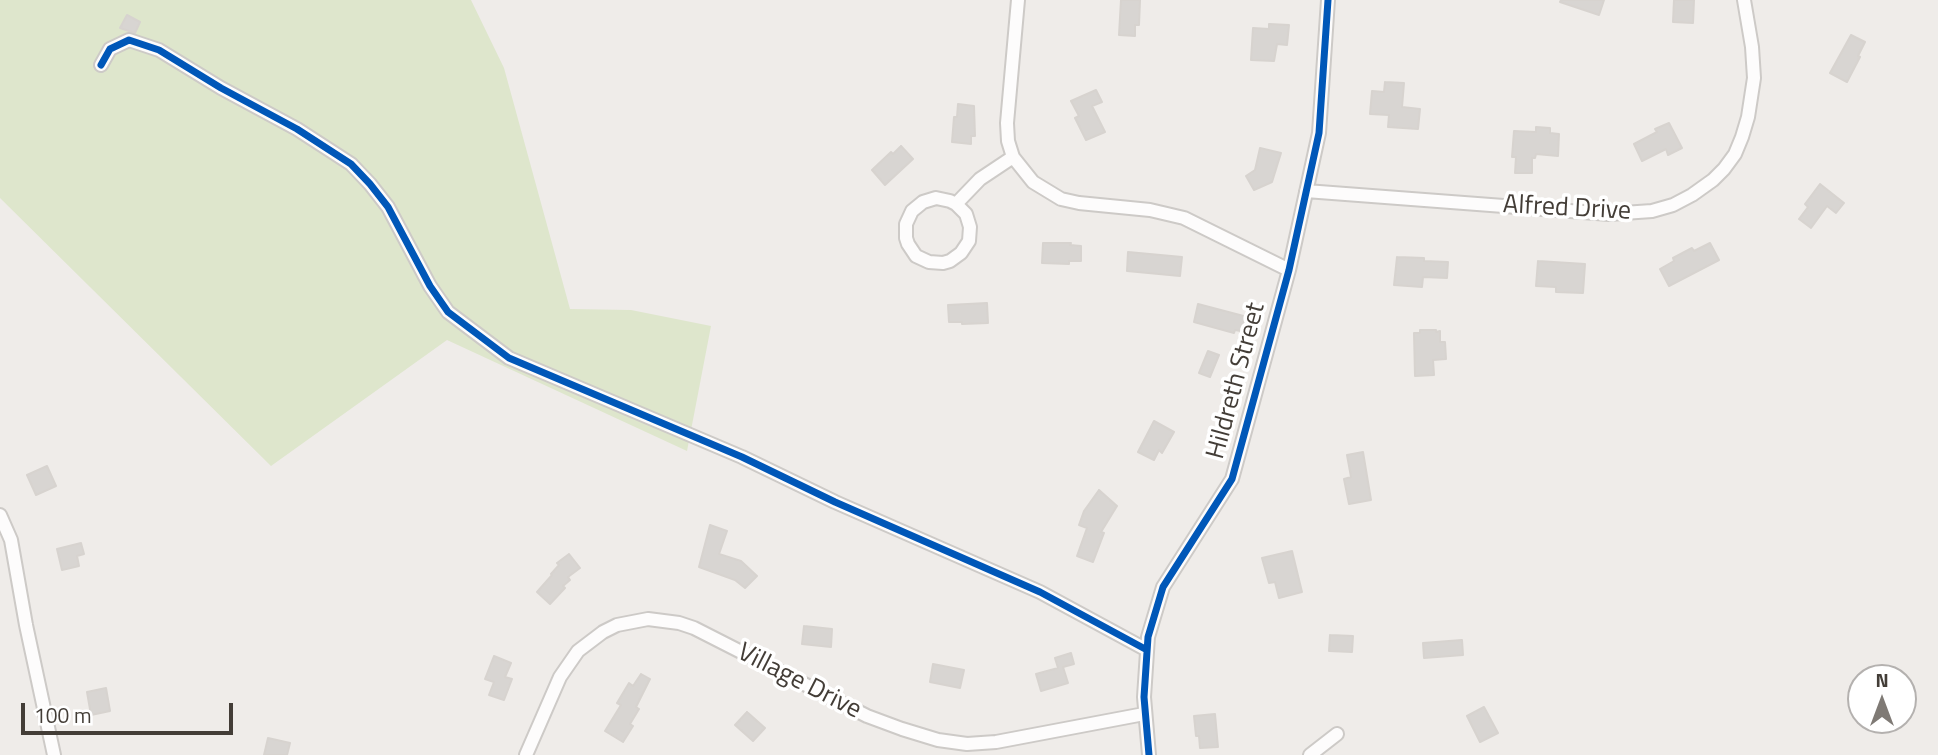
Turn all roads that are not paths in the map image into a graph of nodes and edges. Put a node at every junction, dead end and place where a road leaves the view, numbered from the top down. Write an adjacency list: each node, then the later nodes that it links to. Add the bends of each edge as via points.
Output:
1 (1018, 0): 5 (street, via 1007,123)
2 (1328, 0): 6 (street, Hildreth Street, via 1319,133)
3 (1744, 0): 6 (street, Alfred Drive, via 1754,78 1742,137 1735,154 1713,180 1673,205 1609,214)
4 (101, 65): 10 (street, via 110,49 130,40 159,50 351,164 388,207 429,286 448,312 509,358 1041,592)
5 (1013, 157): 7 (street, via 980,179); 8 (street, via 1033,182 1061,199 1175,216)
6 (1306, 191): 8 (street, Hildreth Street)
7 (956, 204): 7 (street, via 936,198 912,211 906,238 916,256 936,263 961,253 970,228 966,214)
8 (1289, 270): 10 (street, Hildreth Street, via 1232,479 1163,587)
9 (0, 514): 13 (street, via 11,540)
10 (1147, 650): 11 (street, Hildreth Street)
11 (1144, 714): 14 (street, Village Drive, via 996,742 938,740 867,716 694,628 648,619 617,625 578,651 561,677); 15 (street, Hildreth Street)
12 (1337, 734): 16 (street)
13 (54, 755)
14 (526, 755)
15 (1149, 755)
16 (1310, 755)

